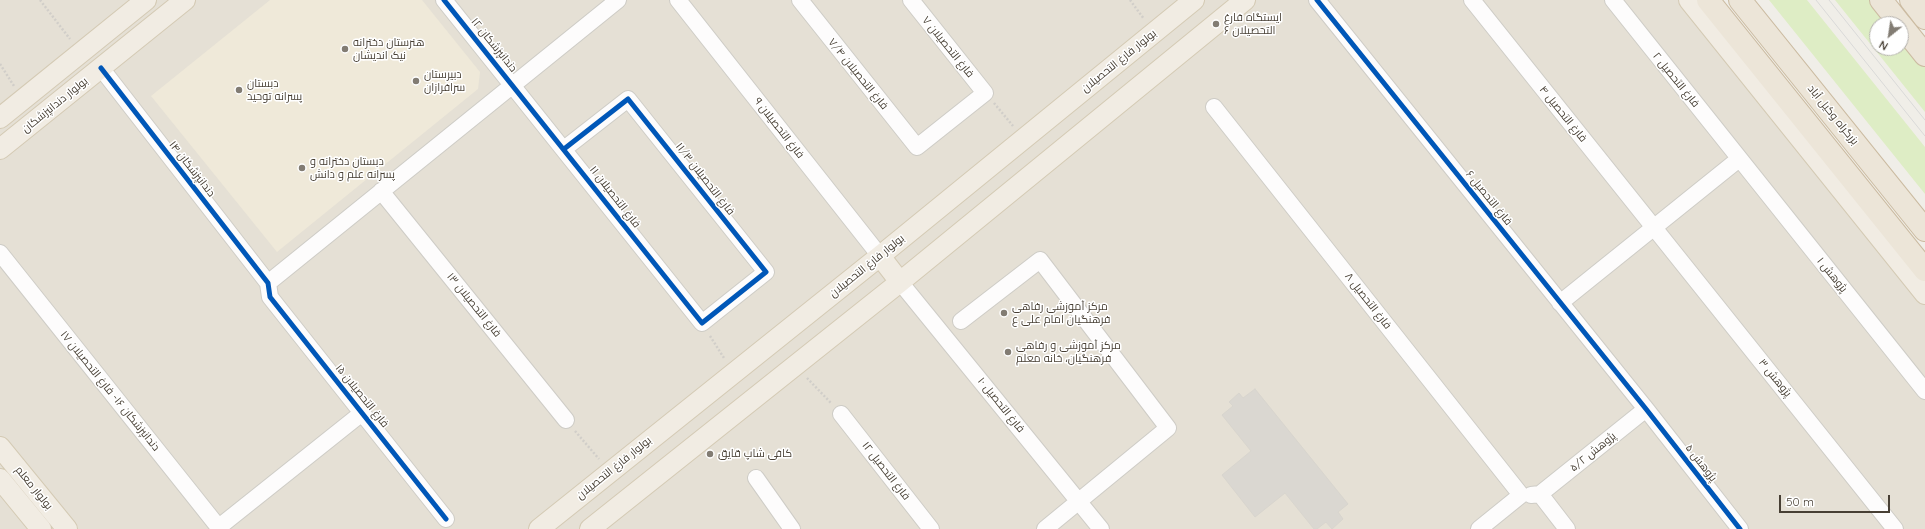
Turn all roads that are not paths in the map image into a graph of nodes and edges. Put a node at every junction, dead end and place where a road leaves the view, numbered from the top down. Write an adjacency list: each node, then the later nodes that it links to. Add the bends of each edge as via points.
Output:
1 (146, 0): 26 (main road)
2 (185, 0): 22 (main road, بولوار دندانپزشکان)
3 (444, 0): 23 (street, دندانپزشکان ۱۲)
4 (618, 0): 23 (street)
5 (678, 0): 34 (street, فارغ التحصیلان ۹)
6 (800, 0): 24 (street, فارغ التحصیلان ۷/۴, via 917,147)
7 (911, 0): 24 (street, فارغ التحصیلان ۷)
8 (1194, 0): 34 (main road, بولوار فارغ التحصیلان)
9 (1245, 0): 36 (main road)
10 (1317, 0): 39 (street, فارغ التحصیل ۶)
11 (1472, 0): 31 (street, فارغ التحصیل ۴)
12 (1613, 0): 29 (street, فارغ التحصیل ۲)
13 (1689, 0): 38 (main road)
14 (1708, 0): 35 (highway)
15 (1740, 0): 32 (highway, بزرگراه وکیل آباد)
16 (1881, 0): 18 (highway)
17 (1911, 0): 19 (highway)
18 (1894, 16)
19 (1925, 18)
20 (1909, 34): 21 (highway)
21 (1925, 55)
22 (101, 68): 27 (main road, بولوار دندانپزشکان); 37 (street, دندانپزشکان ۱۴)
23 (513, 85): 28 (street, فارغ التحصیلان ۱۱); 30 (street)
24 (986, 93)
25 (1214, 107): 51 (street, فارغ التحصیل ۸)
26 (0, 118)
27 (0, 149)
28 (564, 149): 41 (street, فارغ التحصیلان ۱۱); 41 (street, فارغ التحصیلان ۱۱/۳, via 628,99 766,272)
29 (1740, 159): 31 (street); 42 (street, پژوهش ۱)
30 (382, 191): 37 (street); 46 (street, فارغ التحصیلان ۱۳)
31 (1654, 228): 39 (street); 66 (street, پژوهش ۳)
32 (1925, 230)
33 (0, 253): 54 (street, دندانپزشکان ۱۶- فارغ التحصیلان ۱۷)
34 (880, 256): 36 (main road); 57 (main road, بولوار فارغ التحصیلان)
35 (1925, 270)
36 (900, 282): 52 (street, فارغ التحصیل ۱۰); 58 (main road)
37 (268, 283): 44 (street, فارغ التحصیلان ۱۵, via 270,297)
38 (1925, 294)
39 (1560, 303): 43 (street, فارغ التحصیل ۶)
40 (962, 321): 52 (street, via 1040,260 1168,428)
41 (702, 323)
42 (1925, 391)
43 (1646, 409): 50 (street, پژوهش ۵/۲); 65 (street, پژوهش ۵)
44 (362, 413): 53 (street, فارغ التحصیلان ۱۵); 54 (street)
45 (841, 414): 60 (street, فارغ التحصیل ۱۲)
46 (566, 420)
47 (0, 447): 56 (main road, بولوار معلم)
48 (756, 478): 59 (street)
49 (0, 479): 55 (main road, بولوار معلم)
50 (1540, 494): 51 (street); 64 (street)
51 (1521, 495): 63 (street)
52 (1078, 501): 61 (street); 62 (street, فارغ التحصیل ۱۰)
53 (446, 519)
54 (219, 528)
55 (41, 529)
56 (67, 529)
57 (539, 529)
58 (590, 529)
59 (792, 529)
60 (931, 529)
61 (1045, 529)
62 (1101, 529)
63 (1479, 529)
64 (1567, 529)
65 (1740, 529)
66 (1895, 529)

